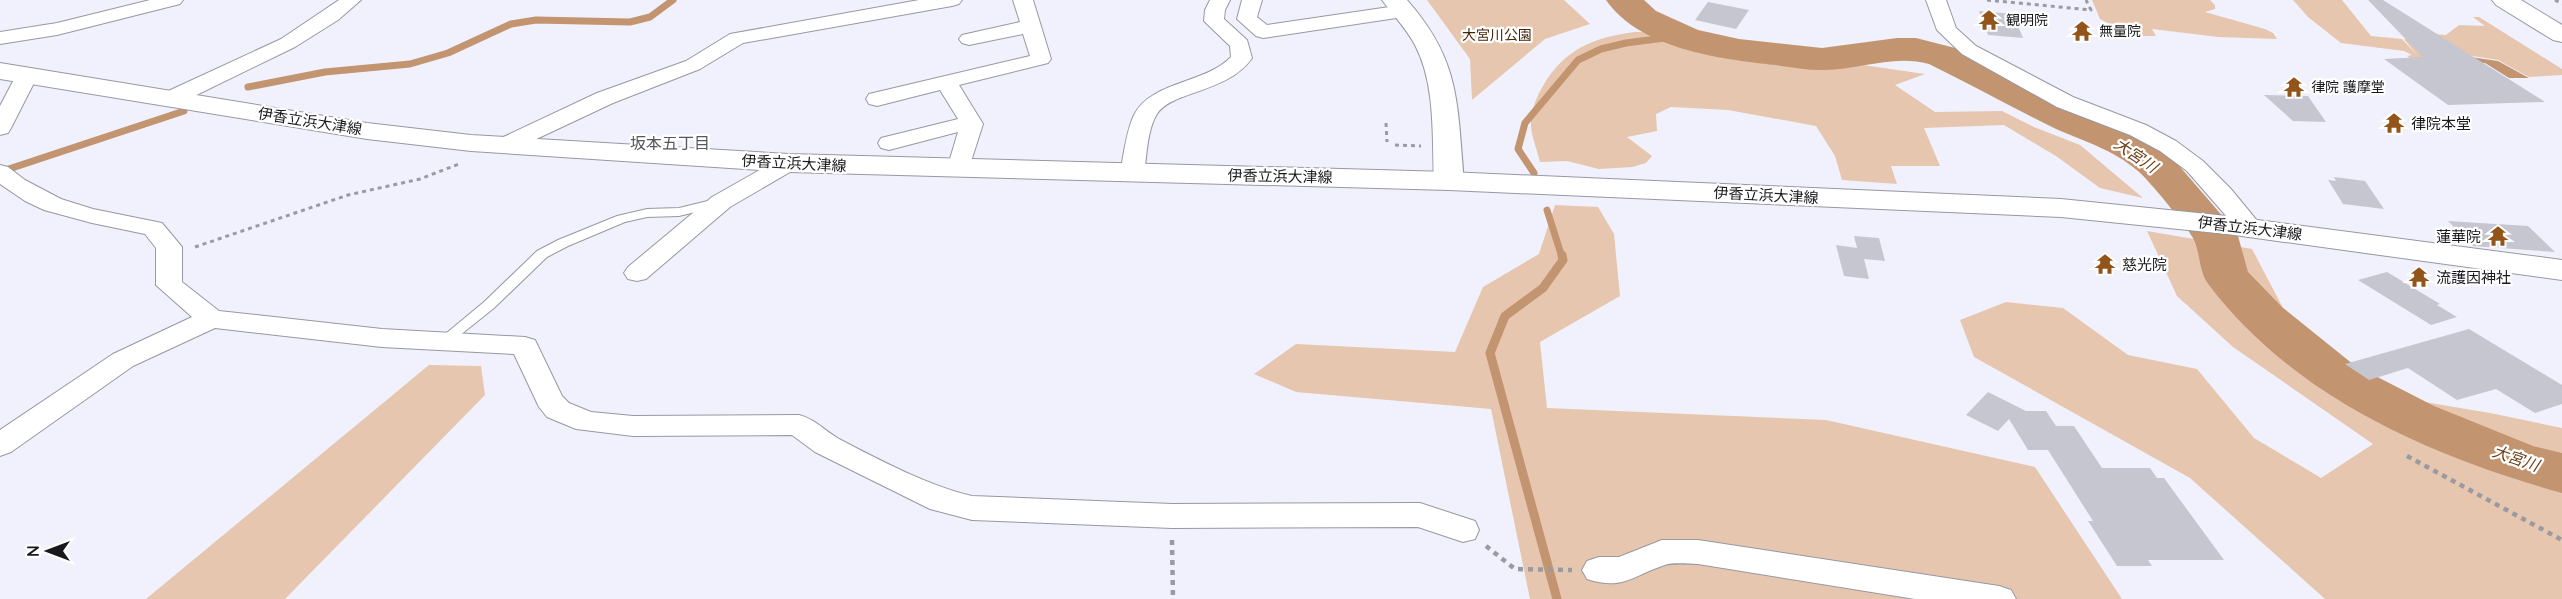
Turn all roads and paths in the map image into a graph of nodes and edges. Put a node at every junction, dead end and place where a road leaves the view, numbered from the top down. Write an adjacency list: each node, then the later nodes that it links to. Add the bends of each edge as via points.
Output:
1 (173, 0): 16 (street, via 57,29)
2 (351, 0): 21 (street, via 333,16 289,42)
3 (952, 0): 29 (street, via 737,38 693,65 605,98)
4 (1023, 0): 14 (street)
5 (1220, 0): 34 (street, via 1214,21 1240,44 1242,58 1220,78 1160,98 1147,112)
6 (1252, 0): 13 (street, via 1247,19 1268,38)
7 (1936, 0): 38 (street, via 1947,30 1969,50 2065,102 2138,130 2195,166 2222,194)
8 (1987, 0): 9 (path, via 2091,10)
9 (2086, 0)
10 (2504, 0): 15 (main road)
11 (2555, 0): 12 (path)
12 (2562, 4)
13 (1399, 5): 36 (main road, via 1434,60 1443,98)
14 (1031, 26): 17 (street, via 988,30); 20 (street, via 1041,59)
15 (2562, 35)
16 (0, 38)
17 (969, 39)
18 (0, 71): 19 (main road, 伊香立浜大津線)
19 (27, 75): 21 (main road, 伊香立浜大津線); 25 (street)
20 (946, 82): 22 (street); 23 (street)
21 (172, 98): 29 (main road, 伊香立浜大津線, via 368,131)
22 (877, 99)
23 (971, 122): 27 (street); 33 (street)
24 (1386, 123): 26 (path)
25 (0, 128)
26 (1387, 142)
27 (889, 143)
28 (1395, 145): 30 (path)
29 (505, 146): 32 (main road, 伊香立浜大津線)
30 (1423, 146)
31 (462, 162): 39 (path, via 420,179 338,198)
32 (789, 163): 33 (main road, 伊香立浜大津線); 37 (street)
33 (959, 170): 34 (main road, 伊香立浜大津線)
34 (1132, 173): 36 (main road, 伊香立浜大津線)
35 (7, 178): 39 (street, via 64,211 153,228 169,247)
36 (1449, 181): 38 (main road, 伊香立浜大津線, via 2061,208)
37 (721, 202): 41 (street); 43 (lane, via 621,219 563,243 542,254)
38 (2238, 226): 40 (main road, 伊香立浜大津線)
39 (169, 256): 42 (street, via 169,285)
40 (2562, 270)
41 (637, 273)
42 (211, 319): 43 (street); 44 (street, via 123,360)
43 (444, 341): 46 (street, via 525,346 549,400 558,410 587,422 633,426 799,425 825,445 941,501 972,508)
44 (0, 446)
45 (2407, 456): 48 (path)
46 (1172, 516): 47 (street, via 1420,515); 50 (path)
47 (1463, 530): 49 (path, via 1515,569)
48 (2562, 540)
49 (1599, 570): 51 (street, via 1623,570 1662,552 1698,552)
50 (1173, 599)
51 (1999, 599)

